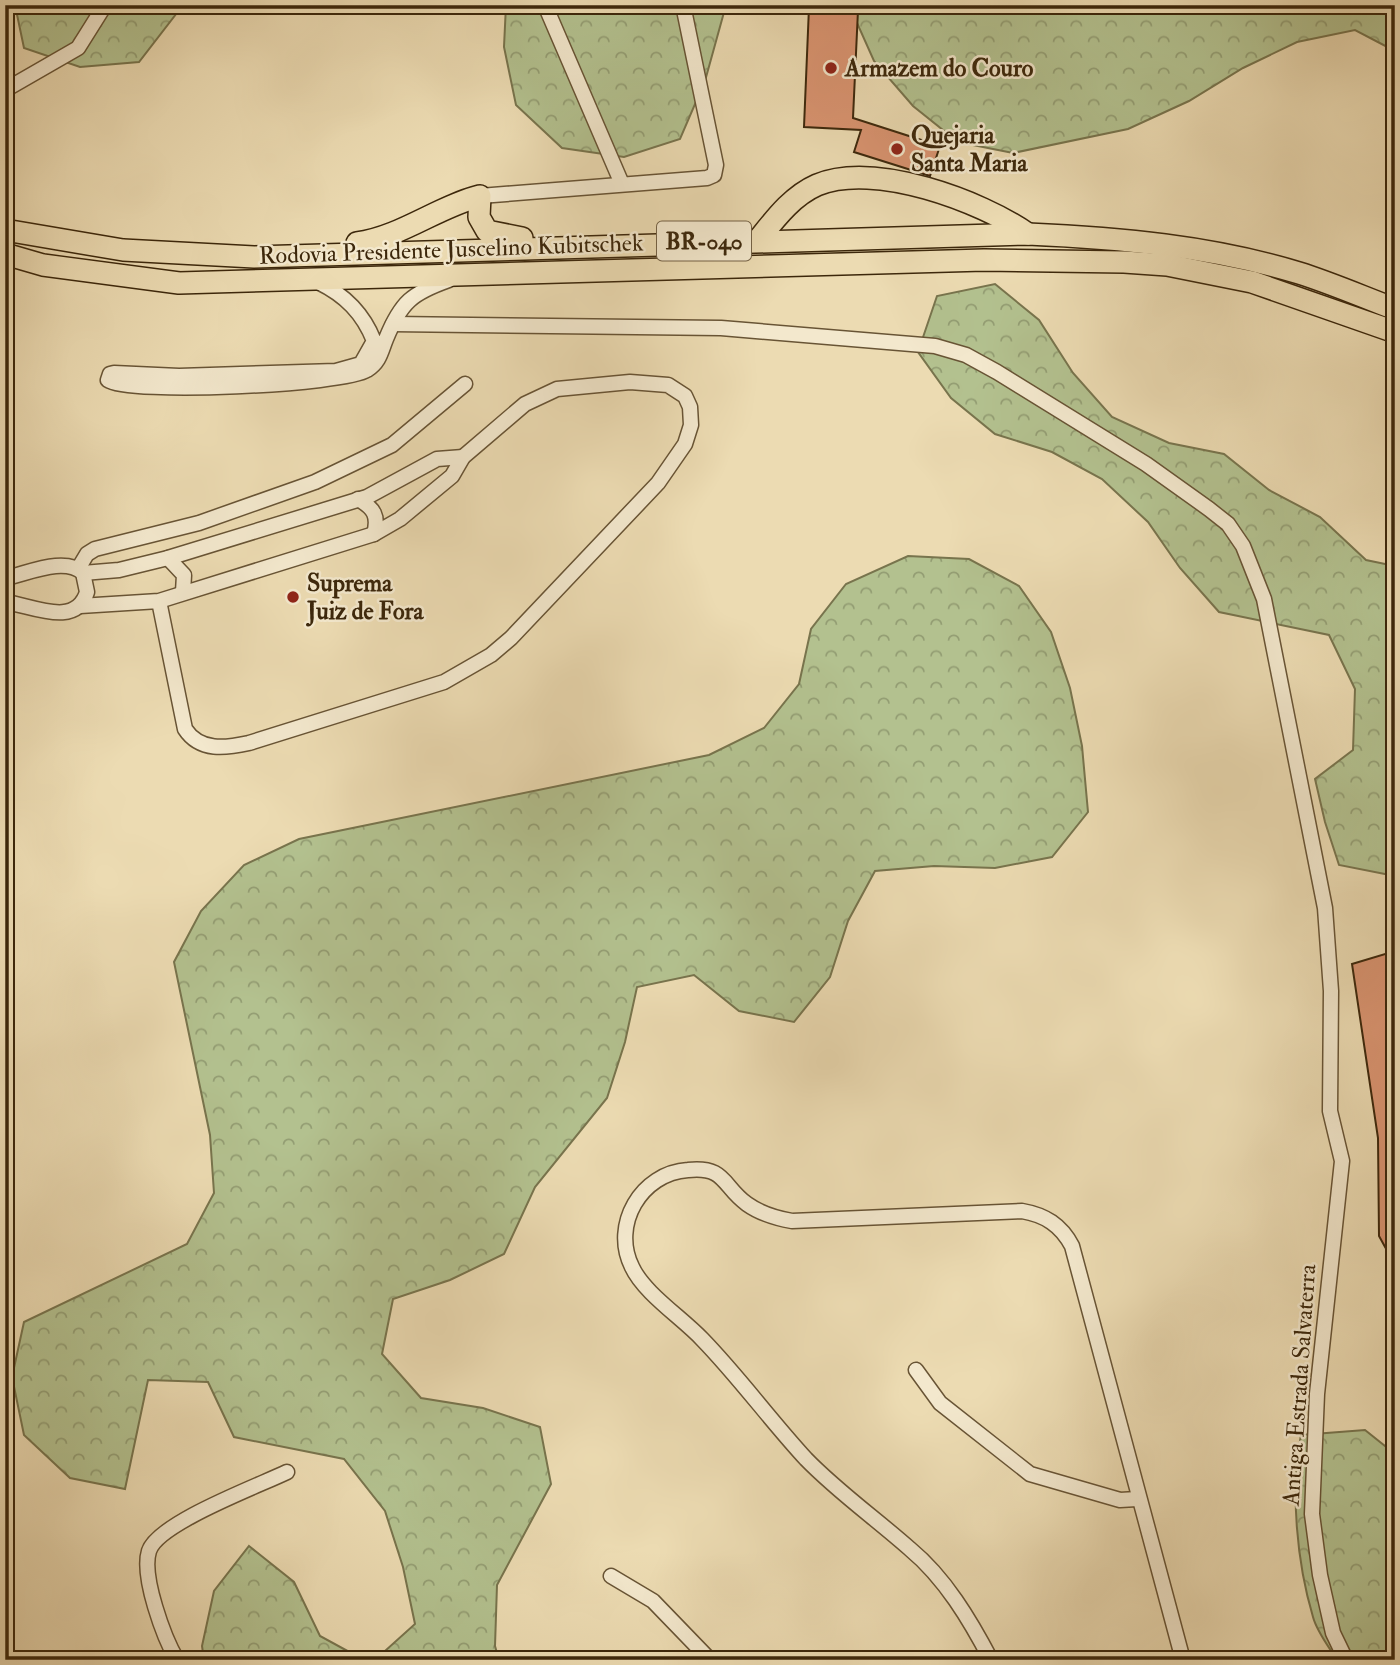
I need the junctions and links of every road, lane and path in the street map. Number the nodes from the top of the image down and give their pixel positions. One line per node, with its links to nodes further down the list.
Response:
1 (104, 5): 4 (street)
2 (545, 5): 5 (street)
3 (683, 5): 5 (street)
4 (5, 90)
5 (622, 184): 6 (street)
6 (480, 196): 10 (highway); 12 (highway)
7 (5, 230): 12 (highway, Rodovia Presidente Juscelino Kubitschek / BR-040)
8 (1028, 234): 9 (highway, Rodovia Presidente Juscelino Kubitschek / BR-040); 9 (highway); 17 (highway, Rodovia Presidente Juscelino Kubitschek / BR-040)
9 (758, 240): 10 (highway, Rodovia Presidente Juscelino Kubitschek / BR-040)
10 (632, 243): 12 (highway, Rodovia Presidente Juscelino Kubitschek / BR-040)
11 (5, 254): 15 (highway, Rodovia Presidente Juscelino Kubitschek / BR-040)
12 (254, 257)
13 (5, 271): 15 (highway)
14 (472, 273): 16 (highway, Rodovia Presidente Juscelino Kubitschek / BR-040); 18 (street); 19 (highway, Rodovia Presidente Juscelino Kubitschek / BR-040)
15 (125, 278): 16 (highway, Rodovia Presidente Juscelino Kubitschek / BR-040)
16 (317, 282): 20 (street)
17 (1395, 309)
18 (393, 324): 20 (street); 40 (street, Antiga Estrada Salvaterra)
19 (1395, 332)
20 (379, 341): 20 (street)
21 (465, 384): 26 (street)
22 (463, 457): 23 (street); 24 (street); 29 (street)
23 (358, 499): 24 (street); 25 (street)
24 (374, 534): 28 (street)
25 (168, 558): 26 (street); 28 (street)
26 (80, 571): 27 (street); 31 (street)
27 (5, 578)
28 (183, 592): 29 (street)
29 (159, 601): 31 (street)
30 (5, 602): 31 (street)
31 (80, 606)
32 (916, 1370): 34 (street)
33 (287, 1472): 36 (street)
34 (1137, 1499): 38 (street); 39 (street)
35 (611, 1576): 37 (street)
36 (177, 1660)
37 (710, 1660)
38 (990, 1660)
39 (1183, 1660)
40 (1346, 1660)

